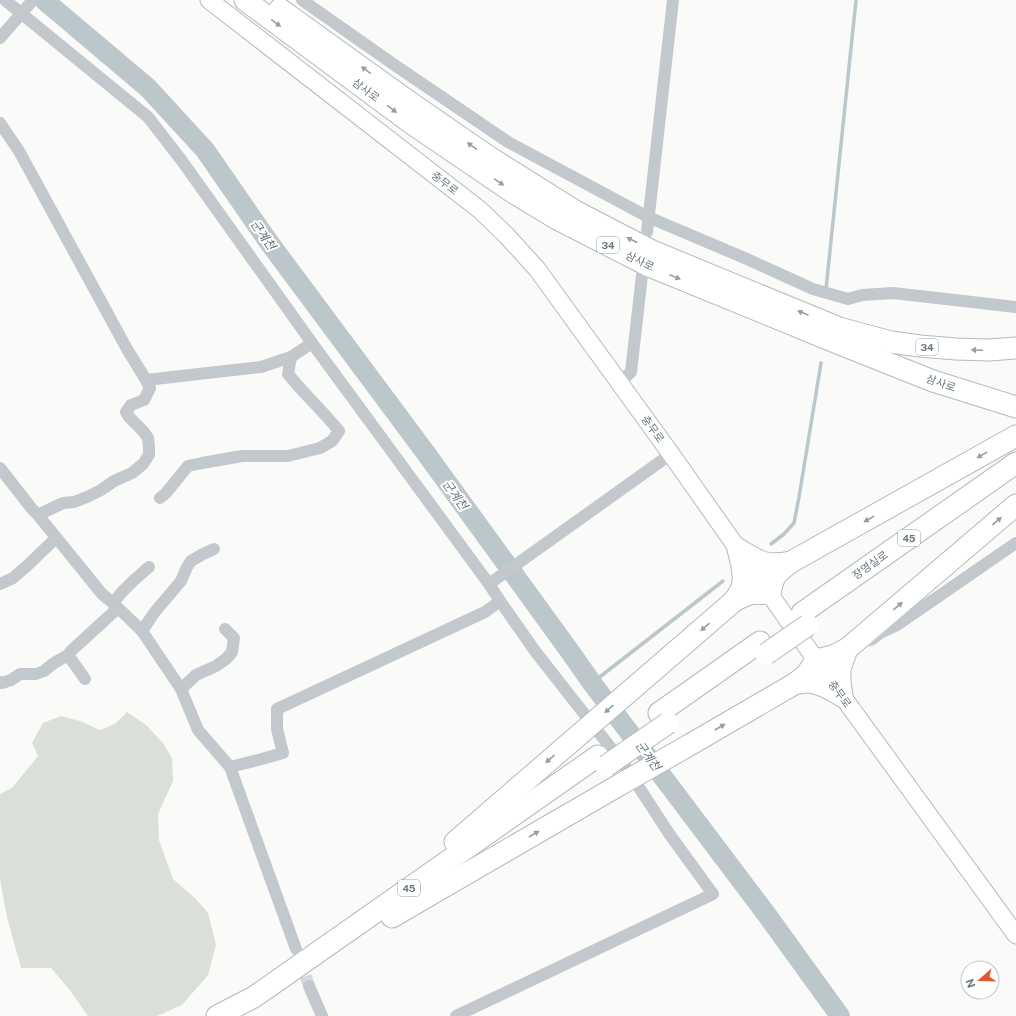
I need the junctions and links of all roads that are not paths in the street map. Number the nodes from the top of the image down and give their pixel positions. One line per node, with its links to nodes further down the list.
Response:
1 (5, 0): 9 (street)
2 (33, 0): 9 (street)
3 (209, 0): 20 (street, 충무로)
4 (245, 0): 21 (highway, 삼사로 / 34, one-way to 21)
5 (268, 0): 17 (highway, 삼사로 / 34, one-way to 5)
6 (302, 0): 8 (street)
7 (673, 0): 12 (street)
8 (316, 5): 12 (street)
9 (22, 13): 10 (street); 16 (street)
10 (0, 38)
11 (0, 123): 19 (street)
12 (648, 217): 13 (street); 15 (street)
13 (647, 232)
14 (642, 275): 20 (street)
15 (1016, 307)
16 (312, 343): 18 (street); 36 (street)
17 (1016, 348)
18 (291, 357): 19 (street); 27 (street)
19 (146, 380): 29 (street)
20 (619, 383): 23 (street, 충무로)
21 (1016, 407)
22 (1016, 436): 34 (highway, one-way to 34)
23 (671, 454): 33 (street, 충무로); 36 (street)
24 (1016, 463): 42 (highway, 장영실로 / 45)
25 (0, 468): 29 (street)
26 (1016, 479): 42 (highway, 장영실로 / 45)
27 (160, 498)
28 (1016, 505): 45 (highway, one-way to 28)
29 (38, 515): 30 (street)
30 (56, 538): 37 (street); 41 (street)
31 (1016, 543): 45 (street)
32 (214, 549): 44 (street)
33 (738, 549): 34 (highway); 38 (street, 충무로); 40 (highway)
34 (791, 562): 38 (highway)
35 (149, 567): 41 (street)
36 (493, 581): 39 (street)
37 (0, 584)
38 (770, 594): 40 (highway); 47 (street, 충무로)
39 (500, 601): 54 (street); 63 (street)
40 (734, 601): 56 (highway, one-way to 56, bridge)
41 (116, 606): 44 (street); 46 (street)
42 (805, 619): 53 (highway, 45)
43 (225, 629): 51 (street)
44 (142, 631): 51 (street)
45 (845, 654): 47 (highway); 52 (highway)
46 (68, 655): 48 (street); 49 (street)
47 (816, 660): 50 (highway); 52 (street, 충무로)
48 (85, 679)
49 (0, 682)
50 (796, 683): 52 (highway); 55 (highway, one-way to 50, bridge)
51 (181, 690): 54 (street)
52 (842, 696): 57 (street, 충무로)
53 (602, 761): 55 (highway, 45); 56 (highway, 45)
54 (230, 767): 58 (street)
55 (392, 916): 61 (highway, 45)
56 (363, 921): 60 (highway, 45)
57 (1016, 935)
58 (296, 949)
59 (309, 986): 62 (street)
60 (217, 1016)
61 (249, 1016)
62 (322, 1016)
63 (456, 1016)

